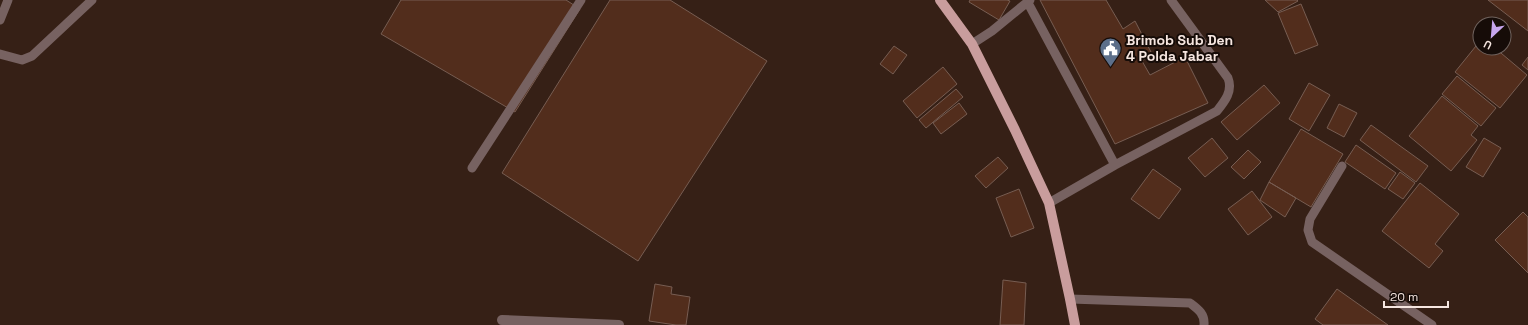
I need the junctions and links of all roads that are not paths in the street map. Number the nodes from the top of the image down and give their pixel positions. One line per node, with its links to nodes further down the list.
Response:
1 (8, 0): 7 (lane)
2 (92, 0): 9 (lane)
3 (581, 0): 12 (lane)
4 (940, 0): 8 (main road)
5 (1171, 0): 10 (lane)
6 (1029, 1): 8 (lane); 10 (lane)
7 (0, 20)
8 (972, 44): 13 (main road)
9 (0, 54)
10 (1115, 165): 13 (lane)
11 (1342, 166): 19 (lane)
12 (472, 168)
13 (1049, 203): 14 (main road)
14 (1070, 299): 17 (main road); 18 (lane)
15 (502, 320): 16 (street)
16 (619, 325)
17 (1074, 325)
18 (1204, 325)
19 (1432, 325)

